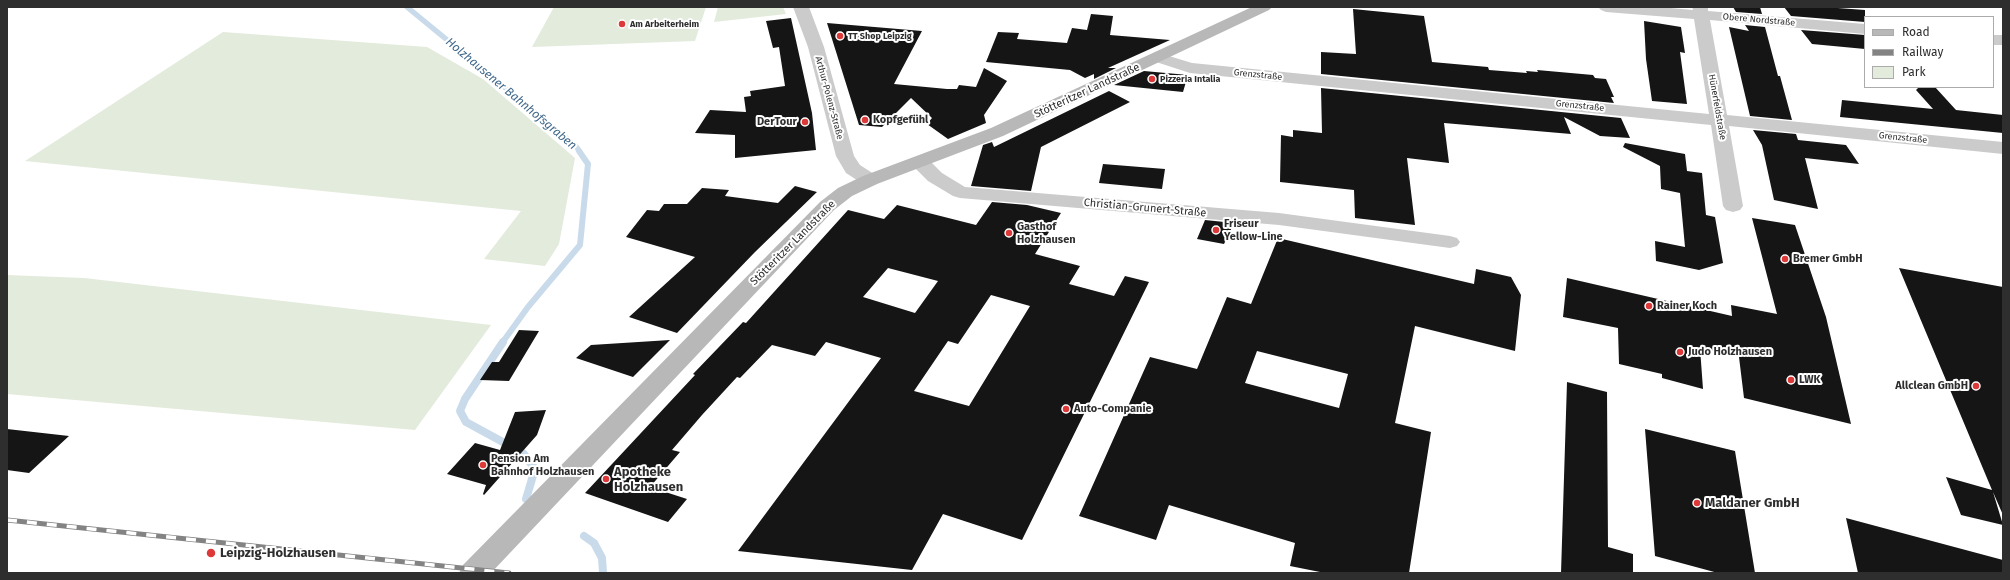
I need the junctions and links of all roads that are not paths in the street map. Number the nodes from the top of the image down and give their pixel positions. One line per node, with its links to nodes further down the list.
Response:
1 (801, 7): 10 (street, Arthur-Polenz-Straße)
2 (1264, 7): 6 (main road, Stötteritzer Landstraße)
3 (1606, 7): 4 (street, Obere Nordstraße)
4 (1700, 11): 5 (street, Obere Nordstraße); 7 (street, Hünerfeldstraße)
5 (1864, 29)
6 (1159, 58): 7 (street, Grenzstraße); 9 (main road, Stötteritzer Landstraße)
7 (1719, 120): 8 (street, Grenzstraße); 11 (street, Hünerfeldstraße)
8 (2003, 148)
9 (920, 162): 10 (main road, Stötteritzer Landstraße); 12 (street, Christian-Grunert-Straße)
10 (870, 180): 13 (main road, Stötteritzer Landstraße)
11 (1733, 206)
12 (1450, 242)
13 (473, 573)

